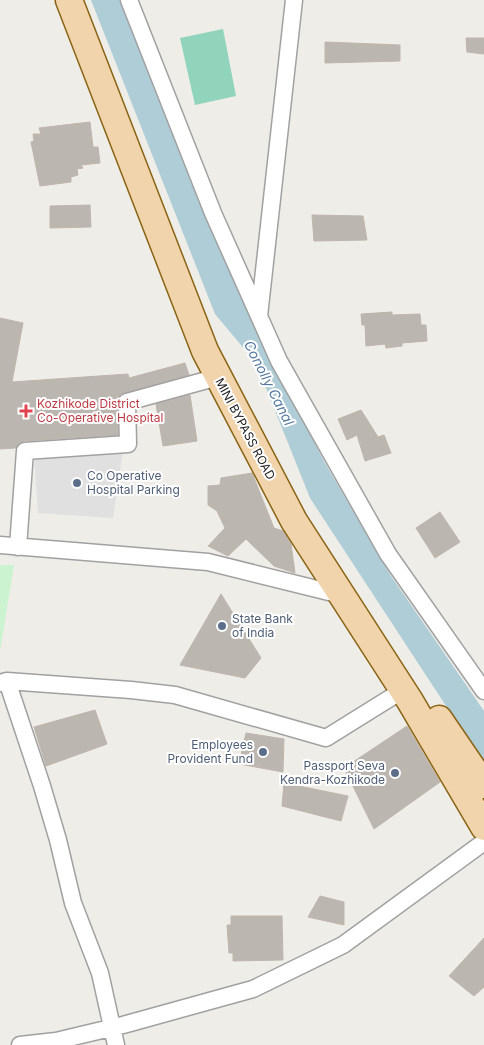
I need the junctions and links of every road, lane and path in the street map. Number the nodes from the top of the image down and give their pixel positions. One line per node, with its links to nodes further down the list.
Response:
1 (69, 0): 6 (main road, MINI BYPASS ROAD)
2 (82, 0): 13 (main road, MINI BYPASS ROAD)
3 (128, 0): 5 (street)
4 (294, 0): 5 (street)
5 (259, 317): 12 (street)
6 (218, 377): 8 (street); 9 (main road, MINI BYPASS ROAD)
7 (0, 545): 8 (street)
8 (18, 547): 9 (street)
9 (341, 595): 11 (main road, MINI BYPASS ROAD)
10 (3, 682): 11 (street); 16 (street)
11 (403, 690): 14 (main road, MINI BYPASS ROAD)
12 (484, 691)
13 (484, 786)
14 (484, 827)
15 (484, 842): 16 (street)
16 (112, 1027): 17 (street); 18 (street)
17 (20, 1045)
18 (116, 1045)

